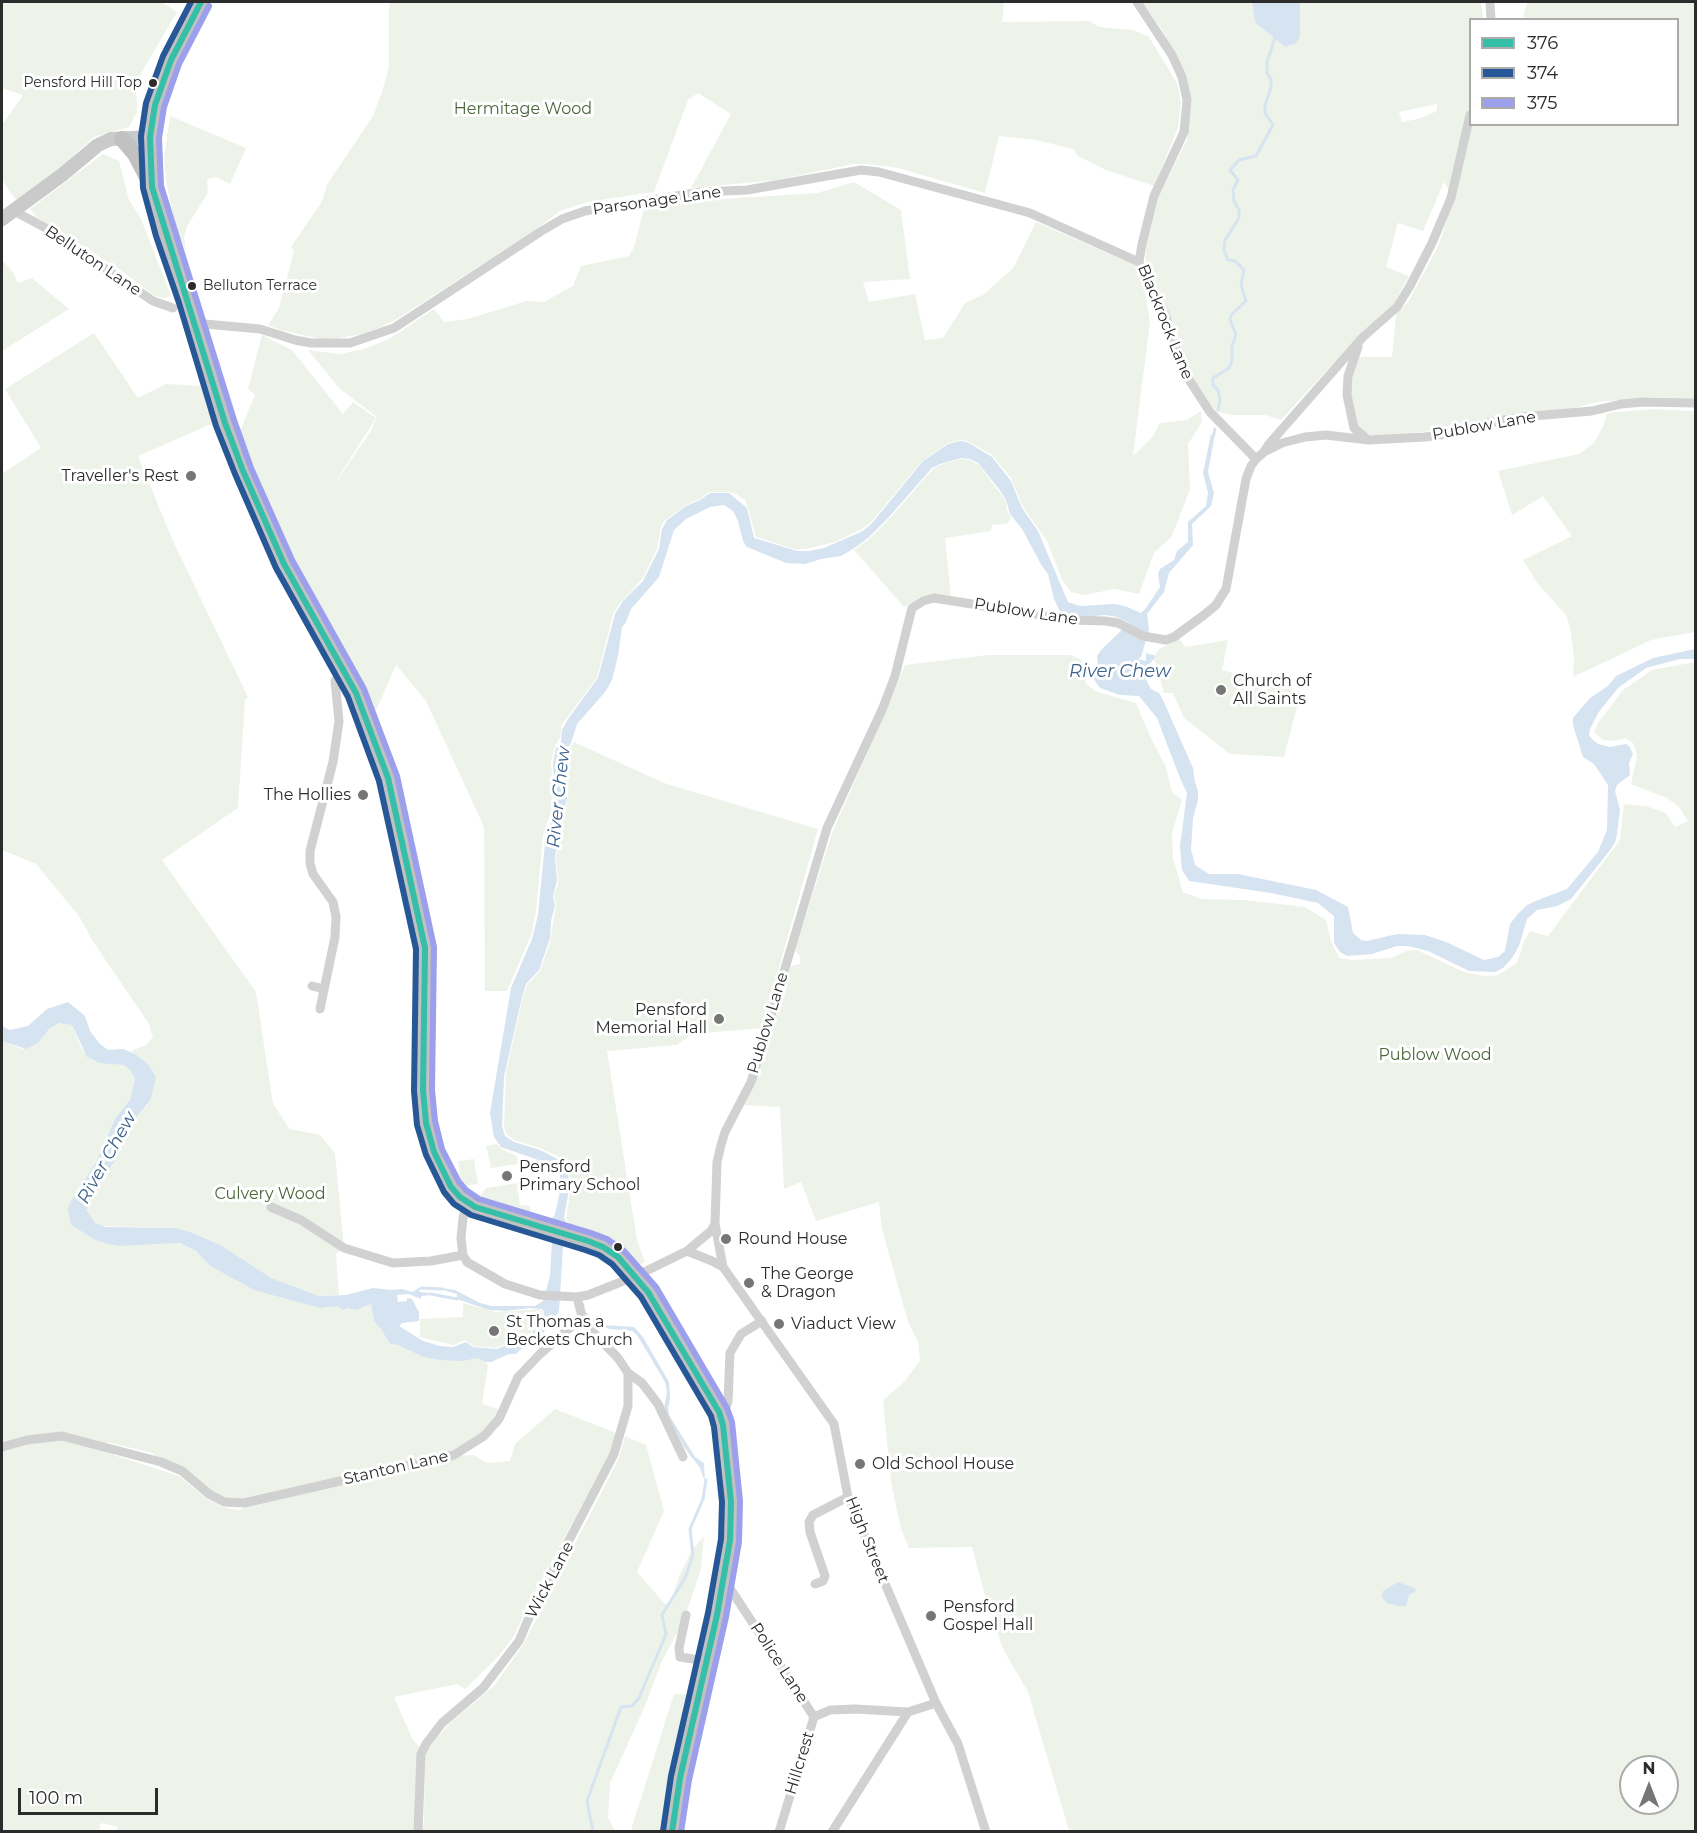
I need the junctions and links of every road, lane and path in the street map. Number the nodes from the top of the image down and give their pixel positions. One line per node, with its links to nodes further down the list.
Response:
1 (201, 2): 6 (highway)
2 (1137, 2): 11 (street, Blackrock Lane)
3 (1491, 2): 4 (street)
4 (1491, 18)
5 (1469, 119): 14 (street)
6 (150, 137): 7 (main road); 8 (highway)
7 (122, 138): 8 (highway); 9 (main road)
8 (152, 187): 13 (highway)
9 (14, 212): 10 (main road); 12 (street, Belluton Lane)
10 (2, 219)
11 (1139, 262): 13 (street, Parsonage Lane); 18 (street, Blackrock Lane)
12 (173, 308)
13 (195, 325): 19 (highway)
14 (1363, 337): 16 (street); 17 (street)
15 (1695, 403): 16 (street, Publow Lane)
16 (1368, 440): 17 (street, Publow Lane)
17 (1264, 452): 18 (street, Publow Lane)
18 (1256, 459): 25 (street, Publow Lane)
19 (342, 669): 21 (street); 23 (highway)
20 (312, 986): 21 (street)
21 (324, 990): 22 (street)
22 (320, 1009)
23 (467, 1203): 27 (street); 29 (highway)
24 (271, 1207): 27 (street)
25 (716, 1224): 26 (street); 28 (street, High Street)
26 (687, 1251): 28 (street); 29 (street)
27 (463, 1255): 30 (street)
28 (723, 1267): 32 (street, High Street)
29 (636, 1276): 30 (street); 34 (highway)
30 (578, 1297): 31 (street)
31 (582, 1317): 33 (street); 35 (street, Stanton Lane)
32 (762, 1321): 34 (street); 37 (street, High Street)
33 (628, 1373): 36 (street); 45 (street, Wick Lane)
34 (721, 1418): 38 (highway)
35 (2, 1447)
36 (682, 1457)
37 (848, 1497): 39 (street); 42 (street, High Street)
38 (724, 1579): 41 (highway); 44 (street, Police Lane)
39 (815, 1584)
40 (686, 1615): 41 (street)
41 (706, 1661): 46 (highway)
42 (936, 1703): 43 (street, Hillcrest); 49 (street, High Street)
43 (908, 1712): 44 (street, Hillcrest); 48 (street)
44 (814, 1717): 47 (street, Hillcrest)
45 (418, 1832)
46 (672, 1832)
47 (779, 1832)
48 (832, 1832)
49 (986, 1832)

